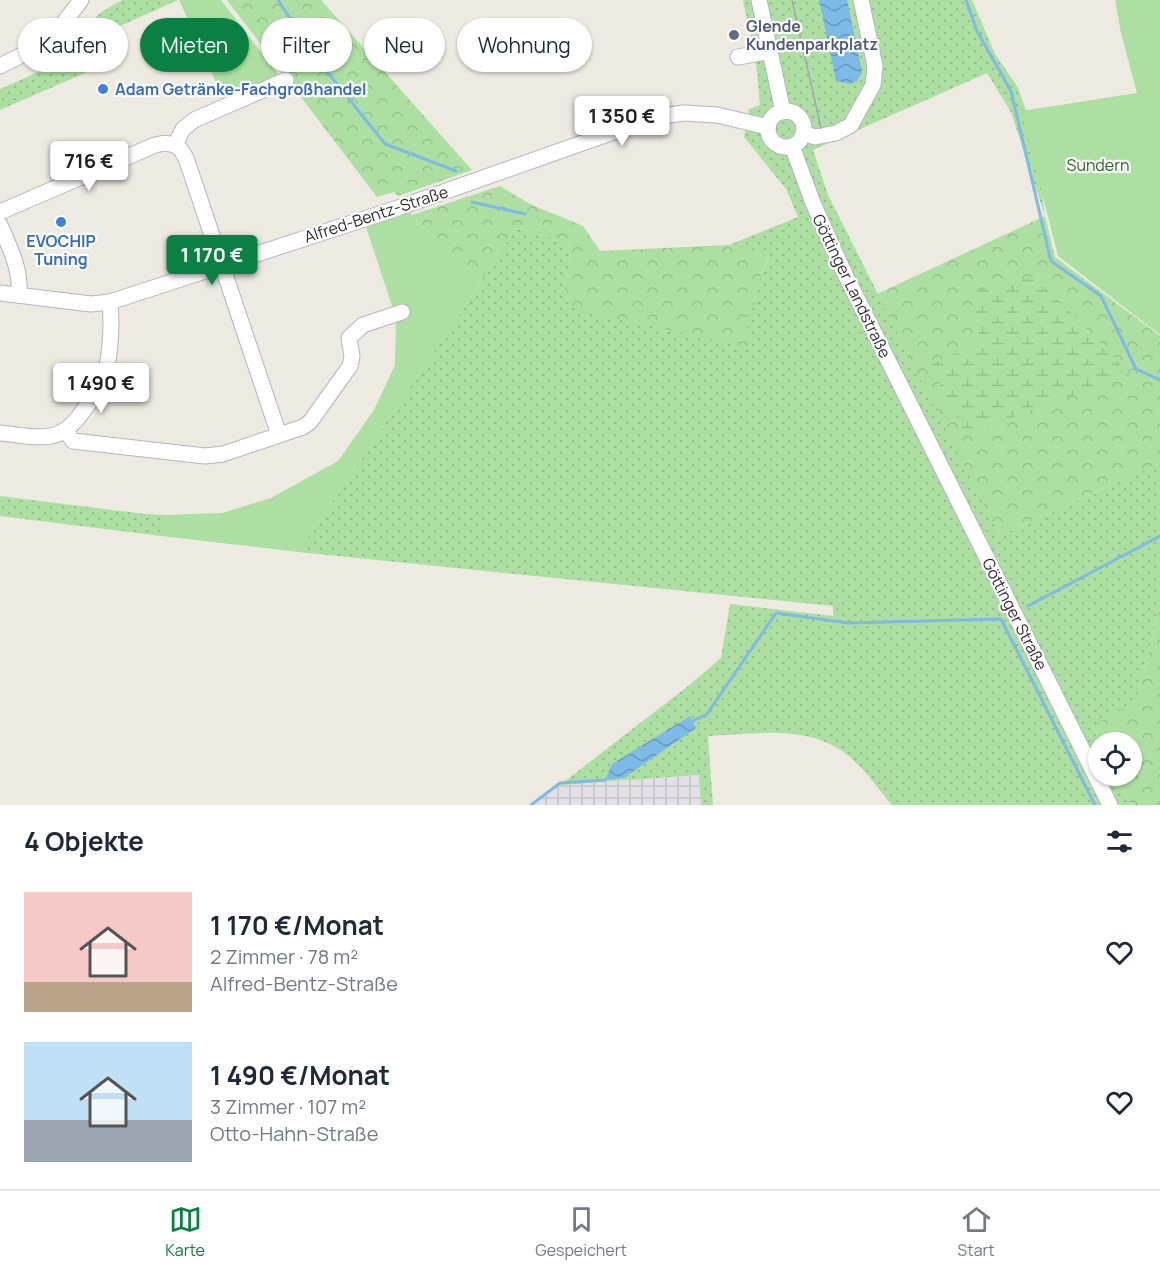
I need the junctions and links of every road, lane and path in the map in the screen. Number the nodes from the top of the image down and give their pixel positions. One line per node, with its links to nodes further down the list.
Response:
1 (81, 0): 6 (street)
2 (759, 0): 4 (street)
3 (861, 0): 10 (street)
4 (771, 51): 5 (street); 8 (street)
5 (738, 57)
6 (0, 66)
7 (286, 80): 11 (street)
8 (783, 112): 9 (street); 10 (street)
9 (768, 127): 12 (street); 15 (street, Alfred-Bentz-Straße)
10 (803, 134): 12 (street)
11 (175, 145): 13 (street); 15 (street)
12 (792, 146): 20 (street, Göttinger Landstraße)
13 (0, 212)
14 (2, 233): 17 (street)
15 (223, 265): 18 (street, Alfred-Bentz-Straße); 23 (street)
16 (0, 293): 17 (street, Alfred-Bentz-Straße)
17 (19, 295): 18 (street, Alfred-Bentz-Straße)
18 (110, 302): 21 (street)
19 (402, 312): 23 (street)
20 (919, 424): 24 (street, Göttinger Straße)
21 (65, 430): 22 (street); 23 (street)
22 (0, 433)
23 (279, 435)
24 (1110, 805)

